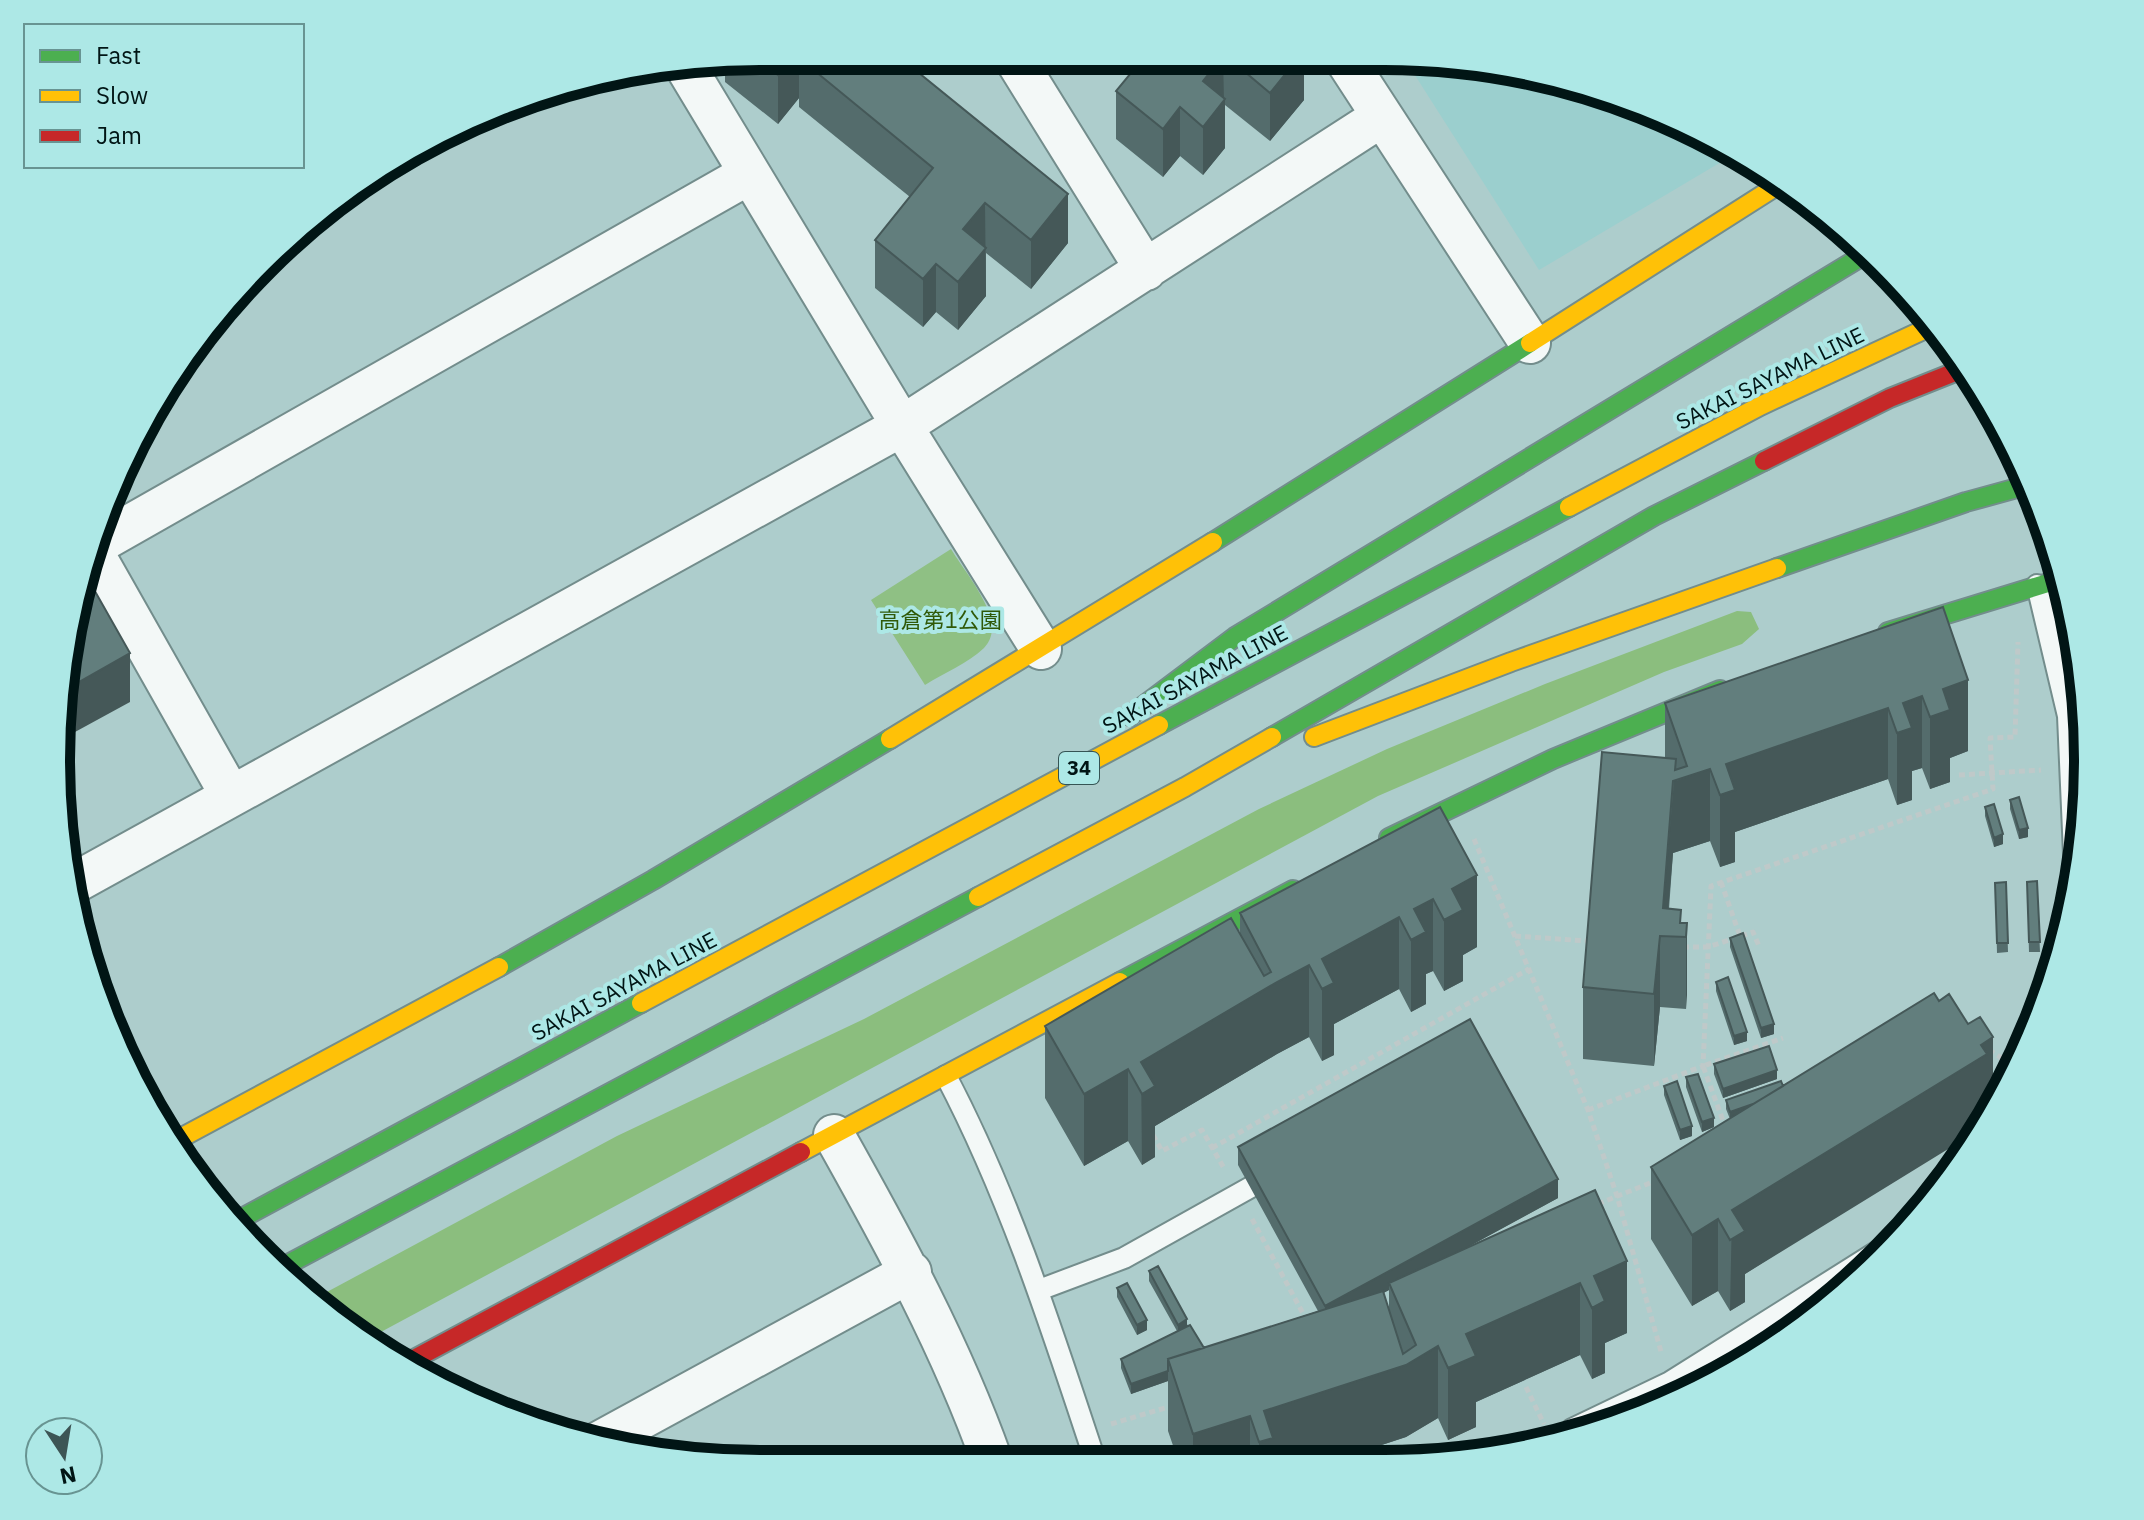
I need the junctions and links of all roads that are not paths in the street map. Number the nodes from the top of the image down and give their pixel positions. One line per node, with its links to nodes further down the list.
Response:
1 (1022, 70): 8 (street)
2 (1352, 70): 4 (street)
3 (690, 74): 5 (street)
4 (1381, 117): 8 (street); 10 (street)
5 (749, 174): 12 (street); 14 (street)
6 (1771, 189): 10 (main road)
7 (1858, 259): 23 (main road)
8 (1146, 270): 12 (street)
9 (1923, 330): 23 (main road, SAKAI SAYAMA LINE / 34)
10 (1530, 343): 19 (main road)
11 (1954, 372): 21 (main road)
12 (902, 426): 19 (street); 22 (street)
13 (2017, 488): 21 (main road)
14 (107, 538)
15 (99, 563): 22 (street)
16 (2050, 582): 17 (main road)
17 (2037, 585): 18 (main road); 24 (lane)
18 (1874, 636)
19 (1041, 649): 30 (main road)
20 (1733, 685): 25 (main road)
21 (1185, 787): 33 (main road)
22 (231, 796): 26 (street)
23 (1020, 799): 32 (main road, SAKAI SAYAMA LINE / 34)
24 (2072, 813)
25 (1374, 846)
26 (81, 880)
27 (1305, 883): 28 (main road)
28 (946, 1076): 29 (main road); 36 (lane)
29 (834, 1135): 35 (street); 37 (main road)
30 (182, 1137)
31 (1244, 1190): 36 (lane)
32 (243, 1217)
33 (289, 1264)
34 (1850, 1269): 38 (lane)
35 (911, 1272): 39 (street); 40 (street)
36 (1039, 1290): 41 (lane)
37 (416, 1358)
38 (1604, 1414)
39 (613, 1434)
40 (988, 1450)
41 (1092, 1450)

